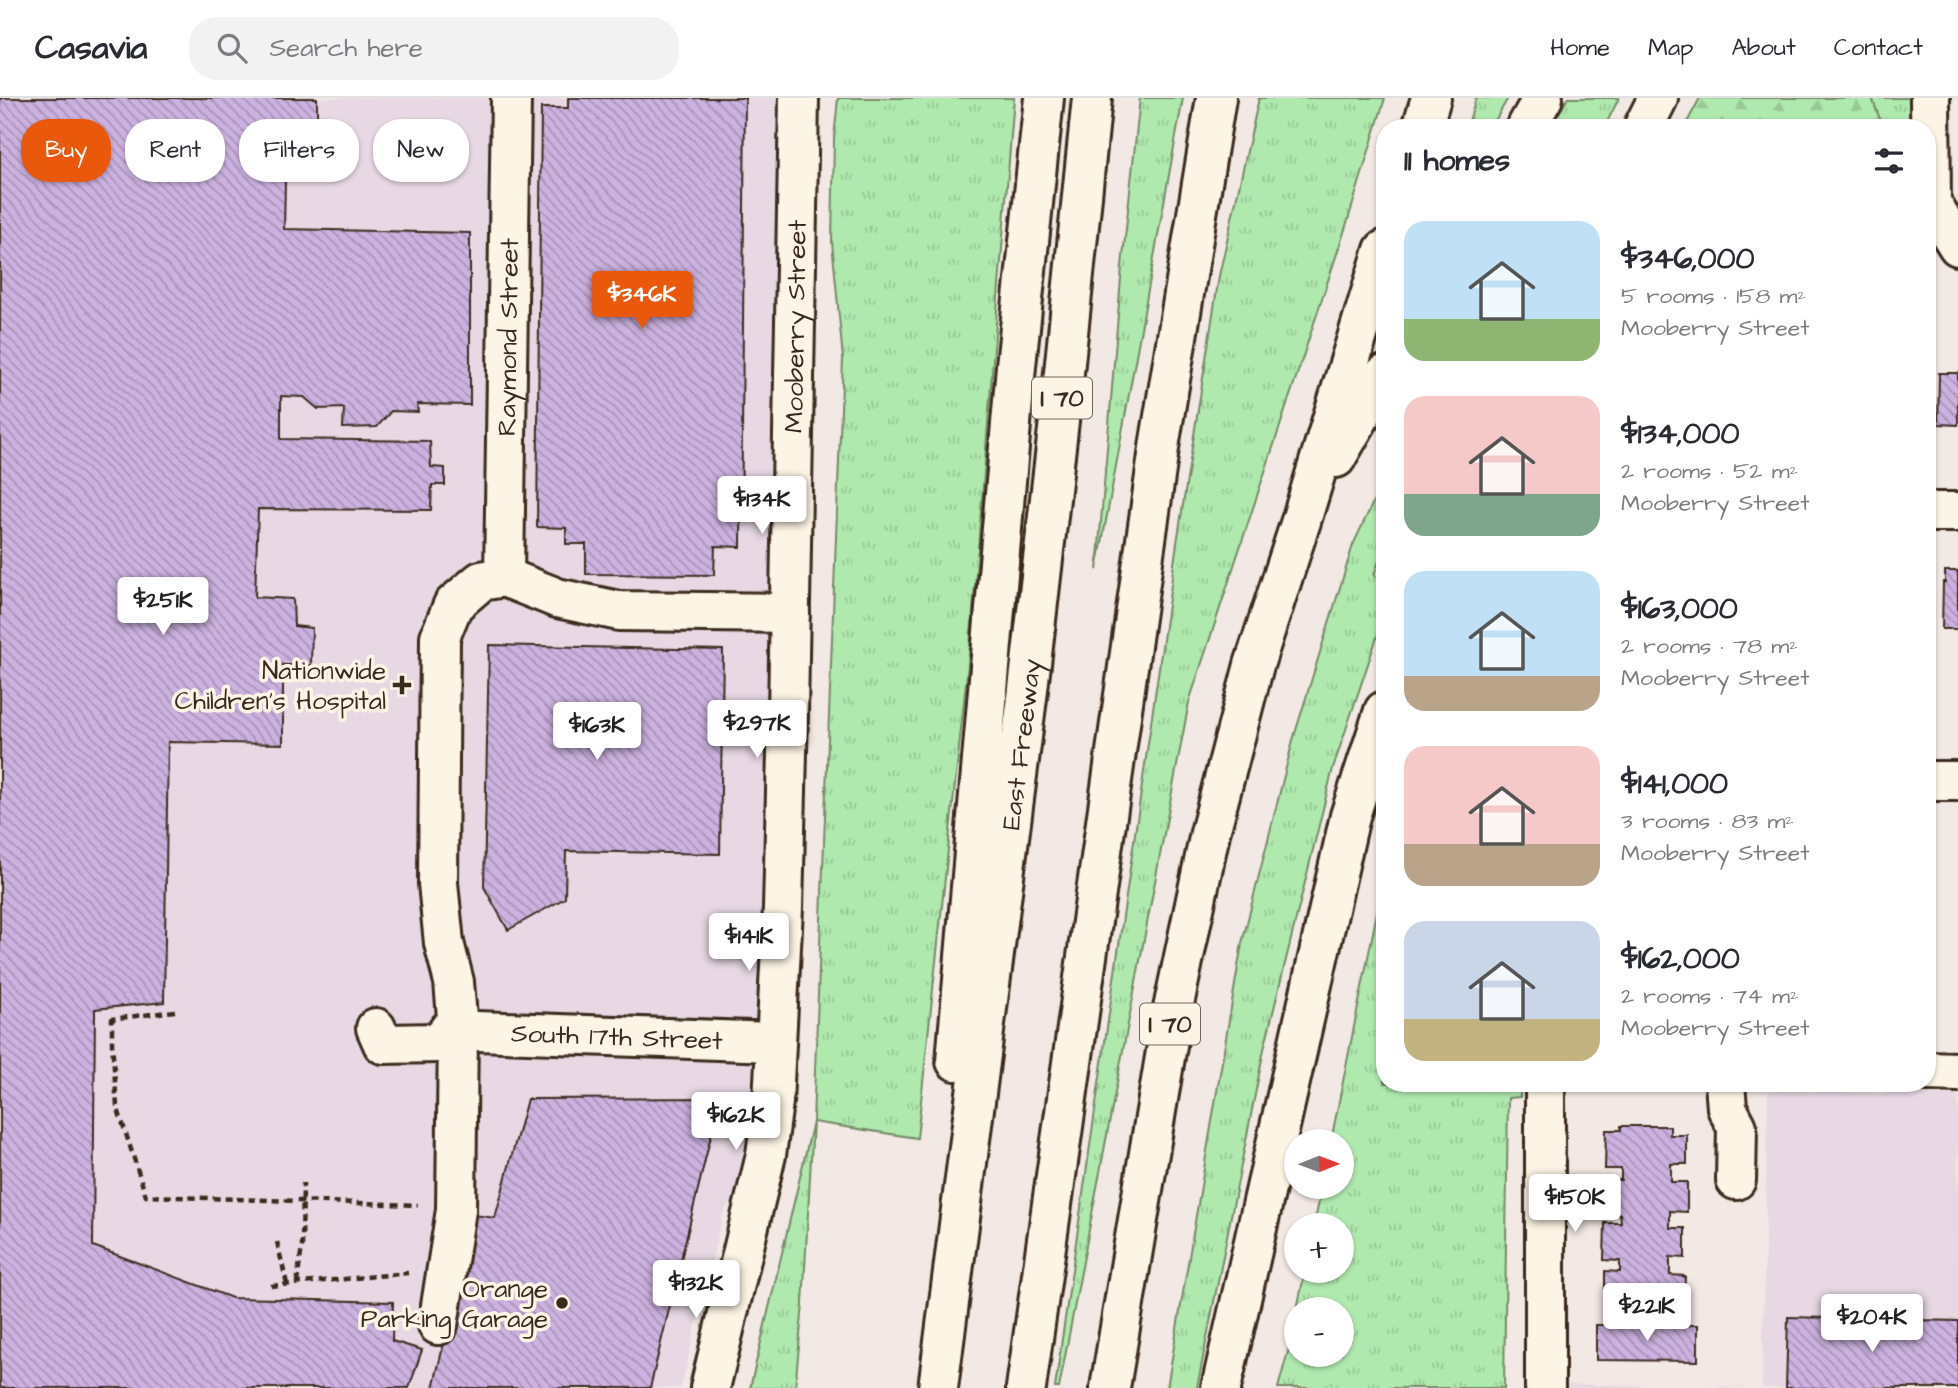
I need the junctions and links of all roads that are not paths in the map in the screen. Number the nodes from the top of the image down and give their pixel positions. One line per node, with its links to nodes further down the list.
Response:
1 (511, 98): 22 (main road, Raymond Street)
2 (799, 98): 23 (main road, Mooberry Street)
3 (1044, 98): 35 (main road)
4 (1092, 98): 35 (main road, East Freeway / I 70)
5 (1216, 98): 39 (main road)
6 (1431, 98): 10 (main road)
7 (1544, 98): 11 (main road)
8 (1658, 98): 12 (main road)
9 (1930, 98): 13 (main road)
10 (1425, 119)
11 (1531, 119)
12 (1648, 119)
13 (1930, 119)
14 (1936, 211): 16 (main road)
15 (1936, 246): 16 (main road)
16 (1958, 246)
17 (1376, 276): 21 (main road, I 70)
18 (1376, 389): 21 (main road)
19 (1936, 512): 20 (main road)
20 (1958, 512)
21 (1302, 518): 40 (main road, I 70)
22 (504, 577): 23 (main road); 28 (main road)
23 (790, 613): 29 (main road, Mooberry Street)
24 (1376, 736): 41 (main road)
25 (1936, 781): 26 (main road)
26 (1958, 781)
27 (373, 1028): 28 (main road)
28 (454, 1030): 29 (main road, South 17th Street); 36 (main road)
29 (775, 1042): 37 (main road, Mooberry Street)
30 (1936, 1071): 31 (main road)
31 (1958, 1072)
32 (1545, 1092): 42 (main road)
33 (1726, 1092): 34 (main road)
34 (1736, 1180)
35 (951, 1284): 38 (main road, East Freeway / I 70)
36 (438, 1325)
37 (710, 1388)
38 (939, 1388)
39 (1026, 1388)
40 (1110, 1388)
41 (1221, 1388)
42 (1545, 1388)

